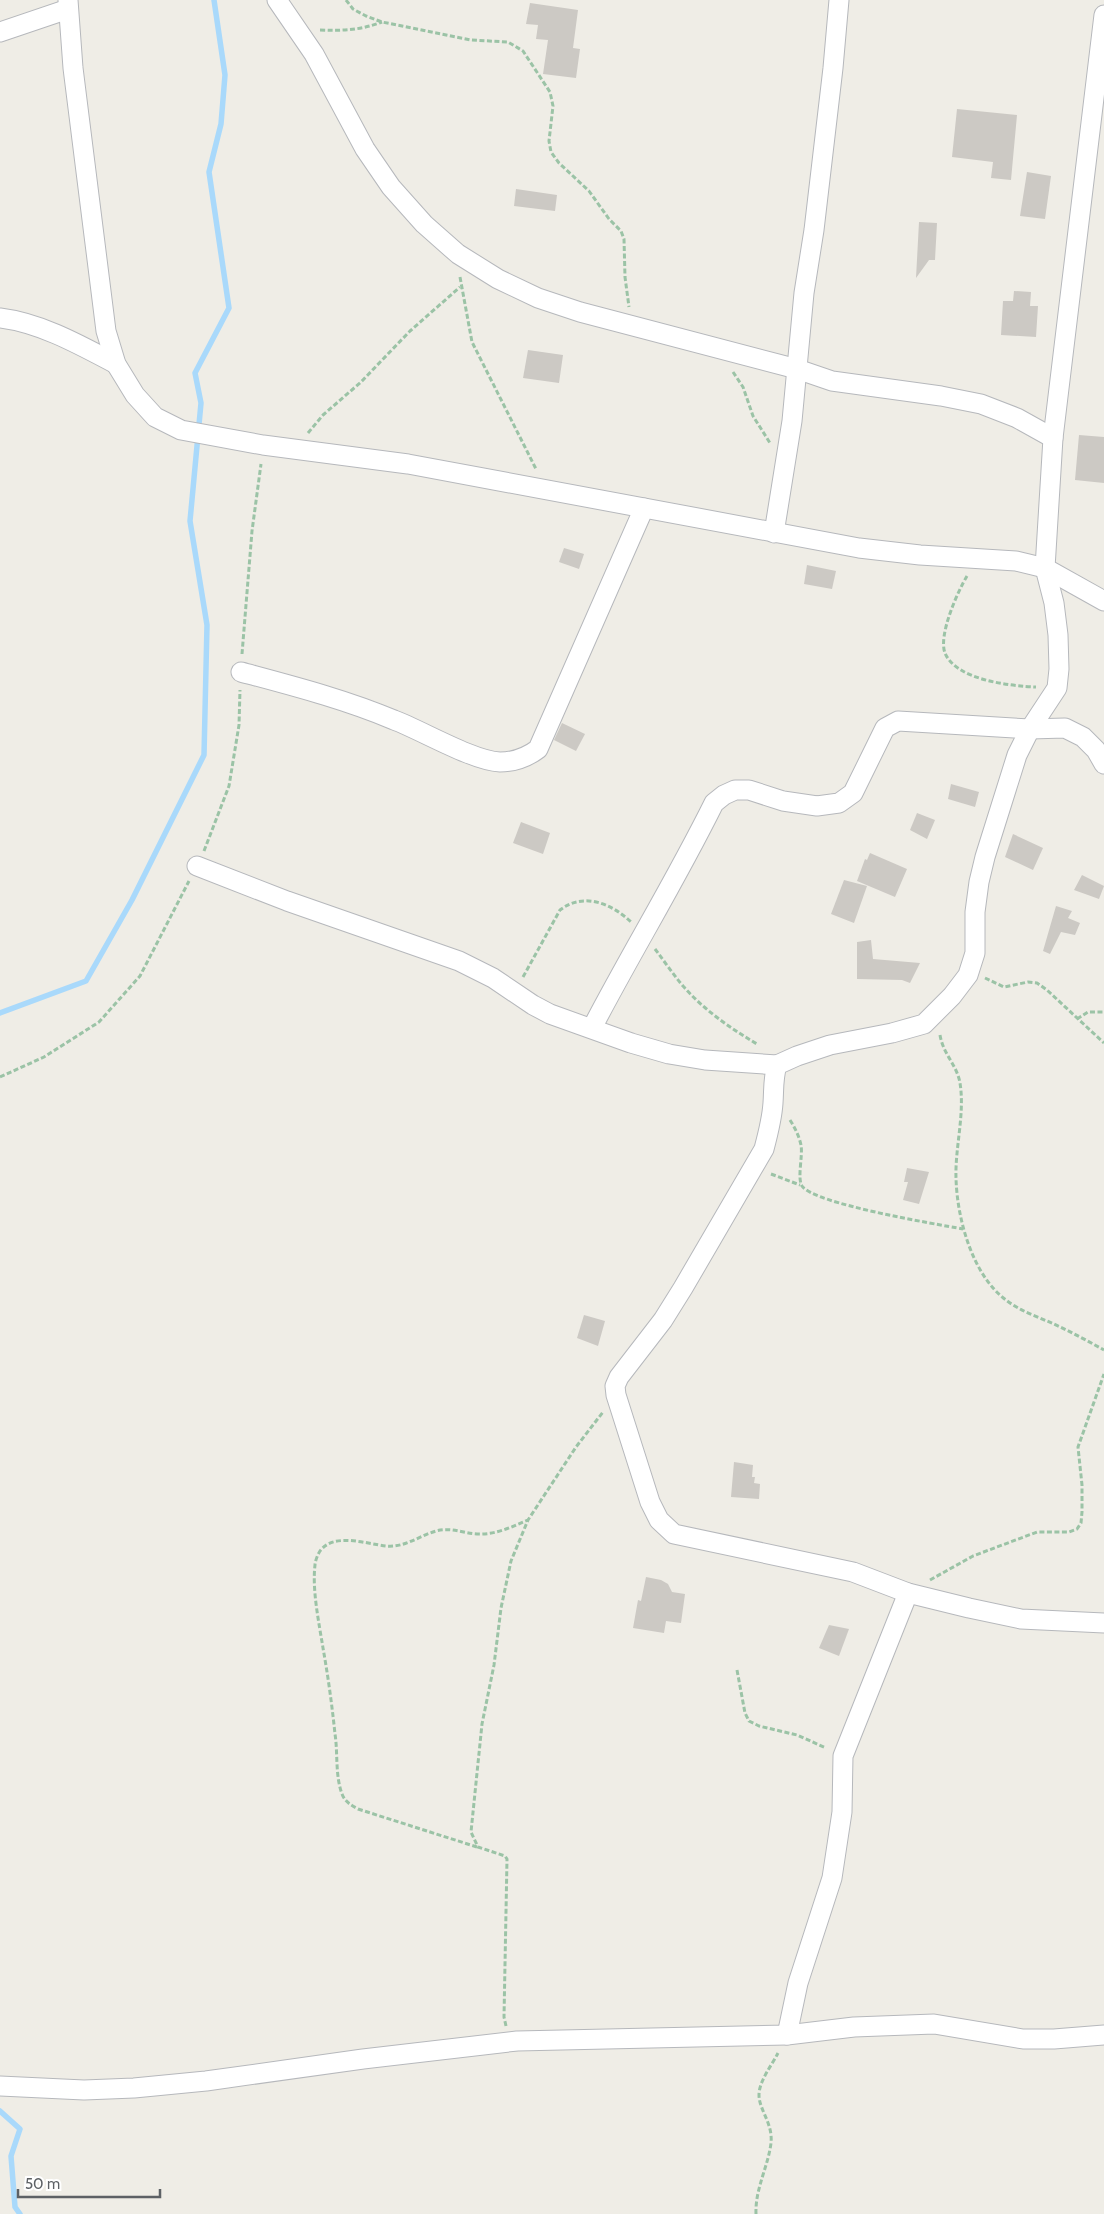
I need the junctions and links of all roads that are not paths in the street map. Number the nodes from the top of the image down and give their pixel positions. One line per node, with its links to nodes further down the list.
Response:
1 (277, 0): 8 (street)
2 (839, 0): 8 (street)
3 (68, 4): 5 (street); 7 (street)
4 (1104, 15): 9 (street)
5 (0, 32)
6 (0, 318): 7 (street)
7 (116, 364): 10 (street)
8 (796, 368): 9 (street); 11 (street)
9 (1053, 438): 12 (street)
10 (644, 508): 11 (street); 14 (street)
11 (774, 533): 12 (street)
12 (1045, 568): 13 (street); 15 (street)
13 (1104, 601)
14 (241, 672)
15 (1030, 729): 16 (street); 18 (street); 19 (street)
16 (1104, 764)
17 (197, 866): 18 (street)
18 (592, 1028): 19 (street)
19 (781, 1063): 20 (street)
20 (908, 1593): 21 (street); 22 (street)
21 (1104, 1623)
22 (787, 2034): 23 (street); 24 (street)
23 (1104, 2035)
24 (0, 2086)

